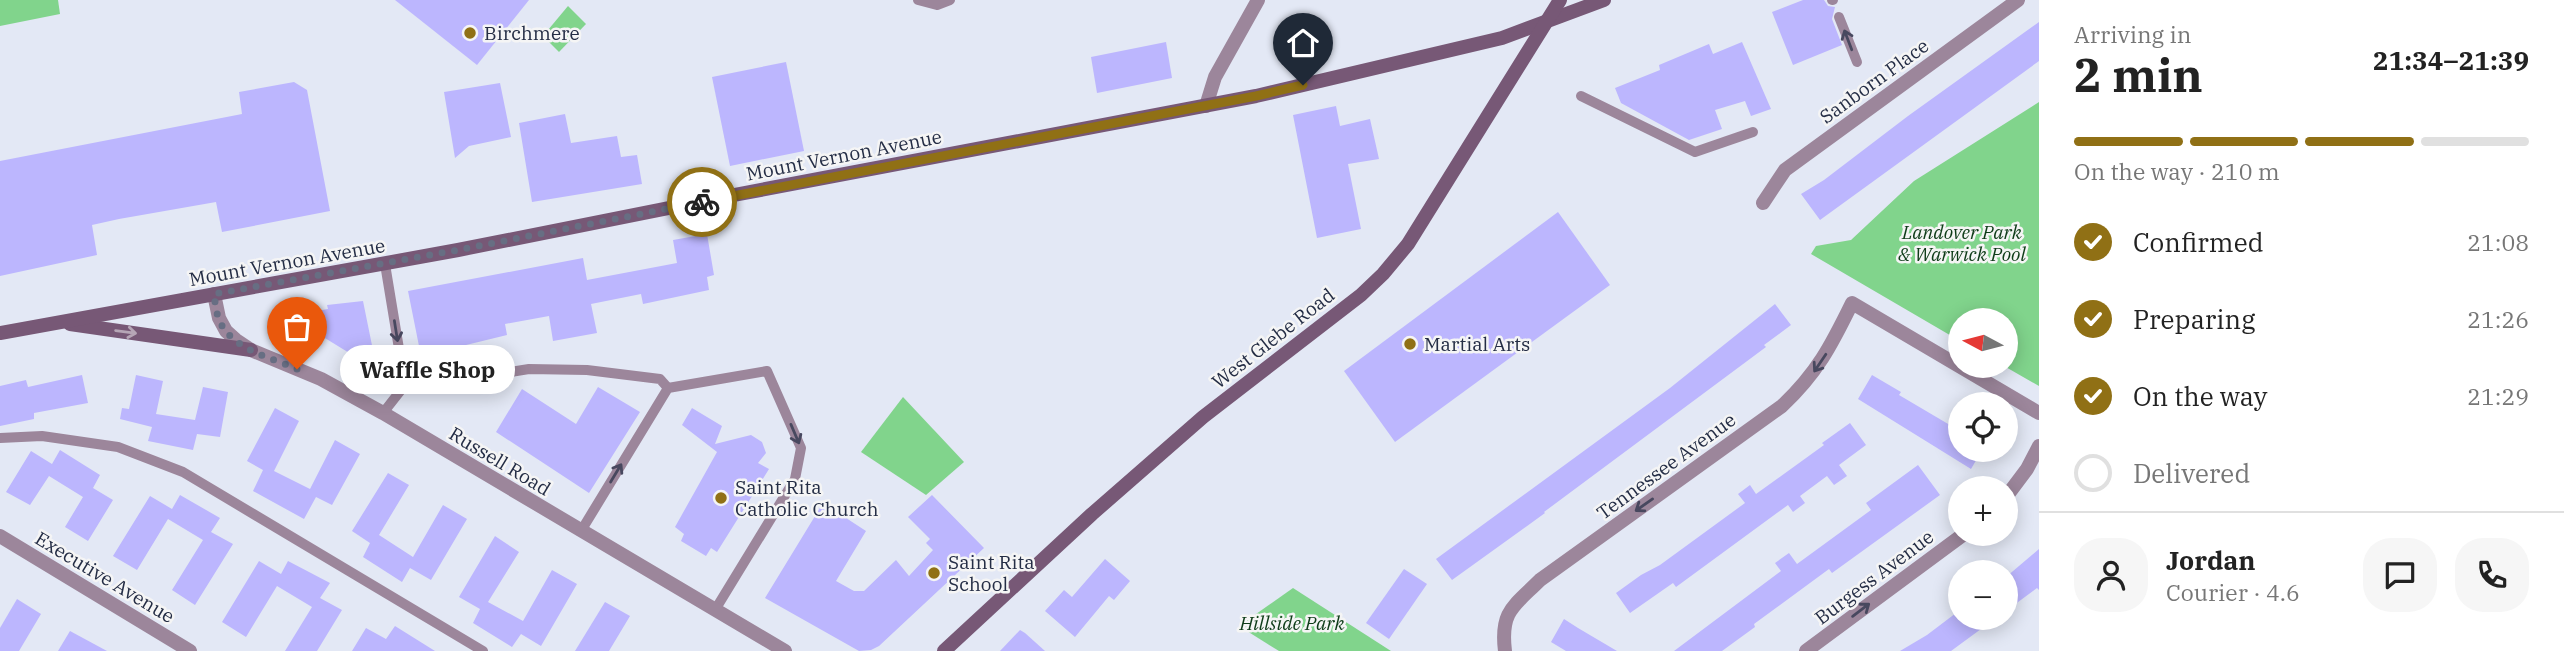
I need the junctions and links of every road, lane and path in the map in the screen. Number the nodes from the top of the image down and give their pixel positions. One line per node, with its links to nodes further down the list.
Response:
1 (918, 0): 2 (lane)
2 (950, 0)
3 (1258, 0): 11 (street)
4 (1560, 0): 8 (main road, West Glebe Road)
5 (1604, 0): 8 (main road, Mount Vernon Avenue)
6 (2018, 0): 13 (street, Sanborn Place)
7 (1839, 17): 9 (lane, one-way to 7)
8 (1546, 23): 11 (main road, Mount Vernon Avenue); 33 (main road, West Glebe Road)
9 (1857, 62)
10 (1581, 96): 12 (lane)
11 (1206, 106): 14 (main road, Mount Vernon Avenue)
12 (1753, 132)
13 (1763, 203)
14 (385, 264): 15 (main road, Mount Vernon Avenue); 19 (lane, one-way to 19)
15 (214, 294): 16 (main road, Mount Vernon Avenue); 18 (street, Russell Road)
16 (58, 323): 17 (main road, Mount Vernon Avenue); 18 (main road, one-way to 18)
17 (0, 333)
18 (251, 351): 21 (street, Russell Road)
19 (405, 385): 20 (lane); 21 (lane)
20 (668, 388): 26 (lane, one-way to 20); 29 (lane, one-way to 29)
21 (383, 413): 26 (street, Russell Road)
22 (2039, 413): 34 (street, Tennessee Avenue, one-way to 34)
23 (0, 438): 31 (lane)
24 (2039, 446): 25 (street)
25 (2018, 481)
26 (581, 531): 29 (street, Russell Road)
27 (0, 536): 30 (street, Executive Avenue)
28 (1948, 546): 35 (street, Burgess Avenue, one-way to 28)
29 (715, 610): 32 (street, Russell Road)
30 (190, 651)
31 (483, 651)
32 (785, 651)
33 (944, 651)
34 (1505, 651)
35 (1806, 651)

